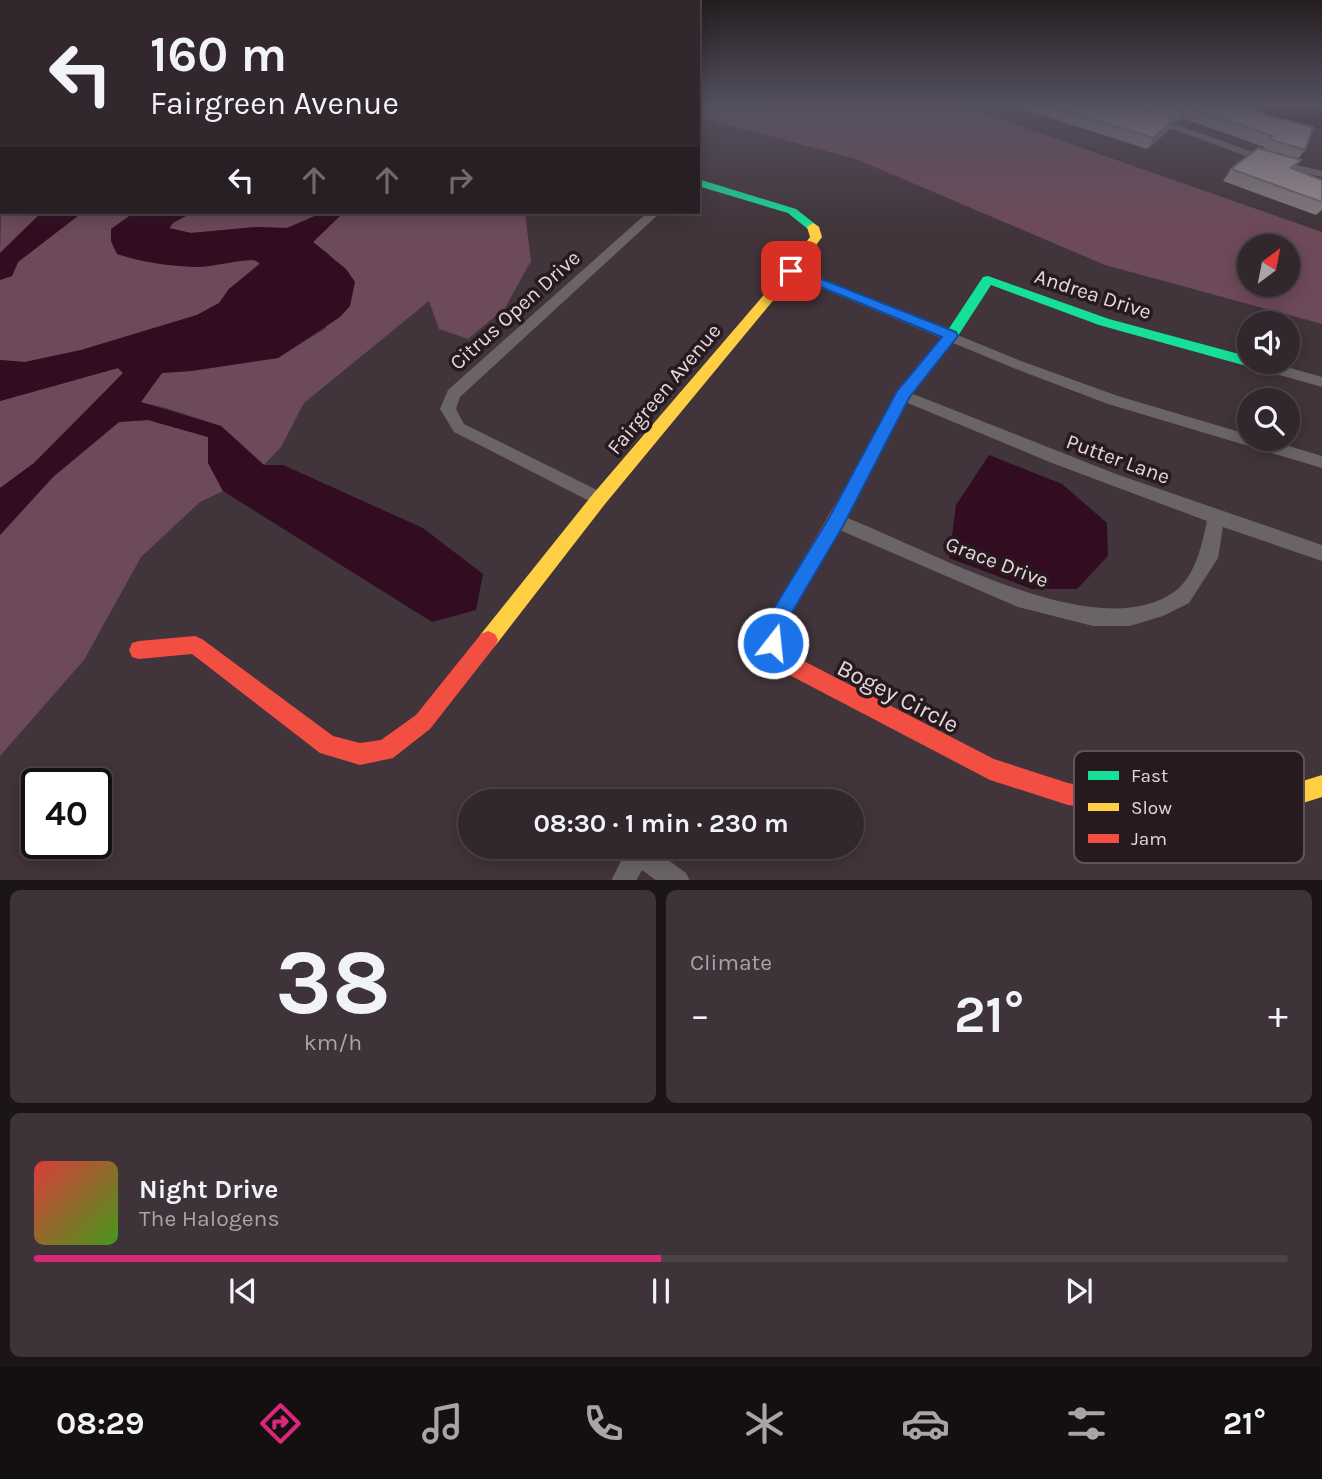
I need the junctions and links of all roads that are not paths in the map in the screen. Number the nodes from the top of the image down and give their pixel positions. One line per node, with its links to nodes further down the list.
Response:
1 (1227, 146): 2 (street)
2 (1322, 174)
3 (700, 183): 5 (street)
4 (653, 214): 12 (street, Citrus Open Drive)
5 (791, 271): 6 (street); 12 (street, Fairgreen Avenue)
6 (951, 336): 7 (street, Andrea Drive); 10 (street, Bogey Circle); 11 (street)
7 (1237, 358)
8 (1293, 374): 9 (street, Andrea Drive)
9 (1322, 382)
10 (903, 395): 13 (street, Putter Lane); 14 (street, Bogey Circle)
11 (1322, 462)
12 (599, 499): 16 (street, Fairgreen Avenue)
13 (1216, 518): 14 (street, Grace Drive); 15 (street, Putter Lane)
14 (836, 521): 19 (street, Bogey Circle)
15 (1322, 552)
16 (139, 650)
17 (1322, 786): 18 (street, Bogey Circle)
18 (1304, 792)
19 (1074, 795)
20 (623, 880): 21 (street)
21 (678, 880)

